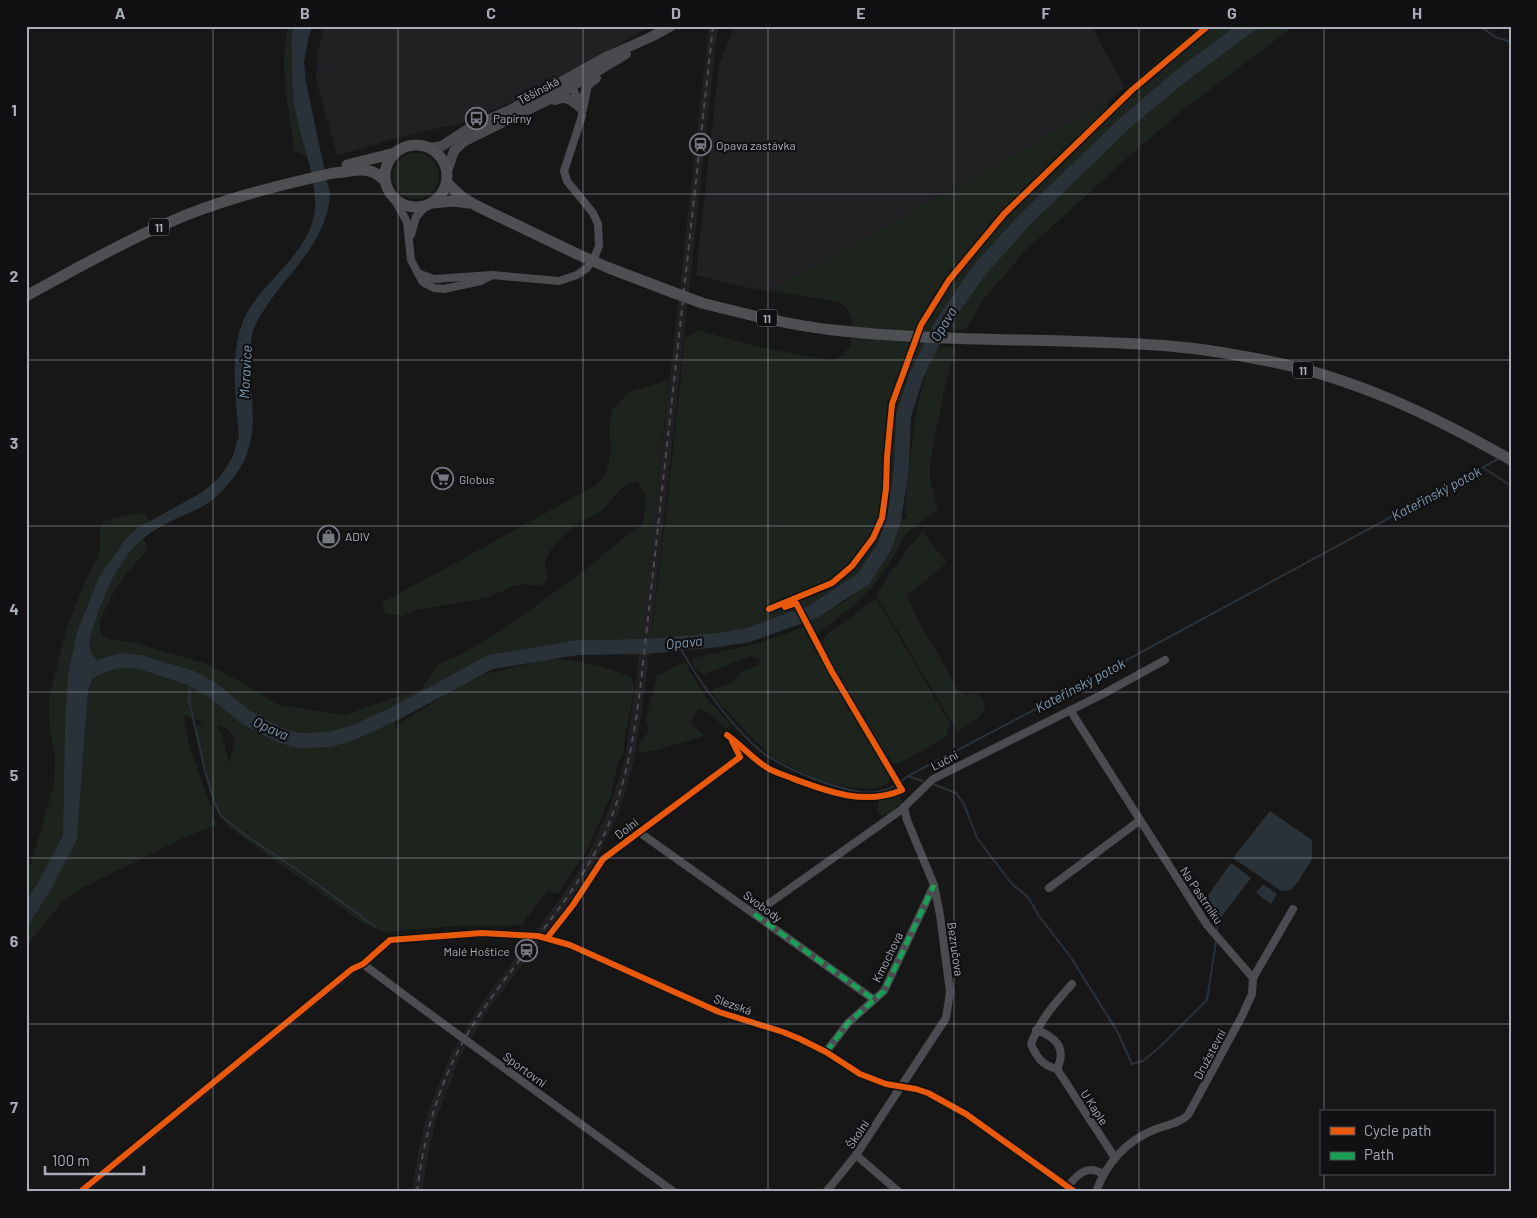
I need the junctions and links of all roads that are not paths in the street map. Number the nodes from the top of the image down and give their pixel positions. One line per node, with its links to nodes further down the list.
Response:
1 (671, 26): 2 (street, Těšínská)
2 (651, 37): 3 (street, Těšínská); 4 (street, Těšínská)
3 (634, 49): 4 (street, Těšínská); 5 (street)
4 (571, 83): 5 (street); 6 (street, Těšínská); 7 (street, Těšínská)
5 (582, 109): 6 (street); 15 (street)
6 (486, 131): 10 (street, Těšínská)
7 (430, 148): 8 (main road, Těšínská); 10 (main road)
8 (396, 152): 9 (main road, 11); 11 (main road)
9 (333, 173): 11 (main road, 11); 16 (main road, 11)
10 (447, 177): 13 (main road, Těšínská); 14 (main road, 11)
11 (385, 182): 12 (main road)
12 (395, 200): 13 (main road); 15 (street)
13 (429, 204): 14 (main road, 11); 15 (street)
14 (477, 206): 17 (main road, 11, bridge)
15 (410, 240)
16 (26, 296)
17 (1511, 460)
18 (1165, 660): 19 (street, Luční)
19 (1070, 710): 21 (street, Luční); 22 (street, Na Pastrníku)
20 (740, 757): 23 (street, Dolní)
21 (904, 807): 24 (street, Bezručova); 27 (street, Luční)
22 (1139, 821): 25 (street); 30 (street, Na Pastrníku)
23 (639, 832): 27 (street, Svobody); 28 (street, Dolní)
24 (934, 885): 32 (street, Kmochova); 36 (street, Bezručova)
25 (1049, 888)
26 (1293, 909): 30 (street, Družstevní)
27 (754, 914): 32 (street, Svobody)
28 (547, 938): 29 (street, Slezská); 34 (street, Slezská)
29 (363, 964): 41 (street, Sportovní)
30 (1252, 978): 38 (street, Družstevní)
31 (1072, 984): 33 (street)
32 (874, 999): 34 (street, Kmochova)
33 (1036, 1030): 35 (street, U Kaple); 35 (street)
34 (826, 1052): 36 (street, Slezská)
35 (1057, 1069): 38 (street, U Kaple)
36 (902, 1087): 37 (street, Školní); 40 (street, Slezská)
37 (856, 1155): 42 (street, Školní); 43 (street)
38 (1115, 1158): 39 (street, Družstevní)
39 (1103, 1174): 40 (street); 45 (street, Družstevní)
40 (1068, 1186): 44 (street, Slezská)
41 (674, 1192)
42 (826, 1192)
43 (899, 1192)
44 (1075, 1192)
45 (1096, 1192)

